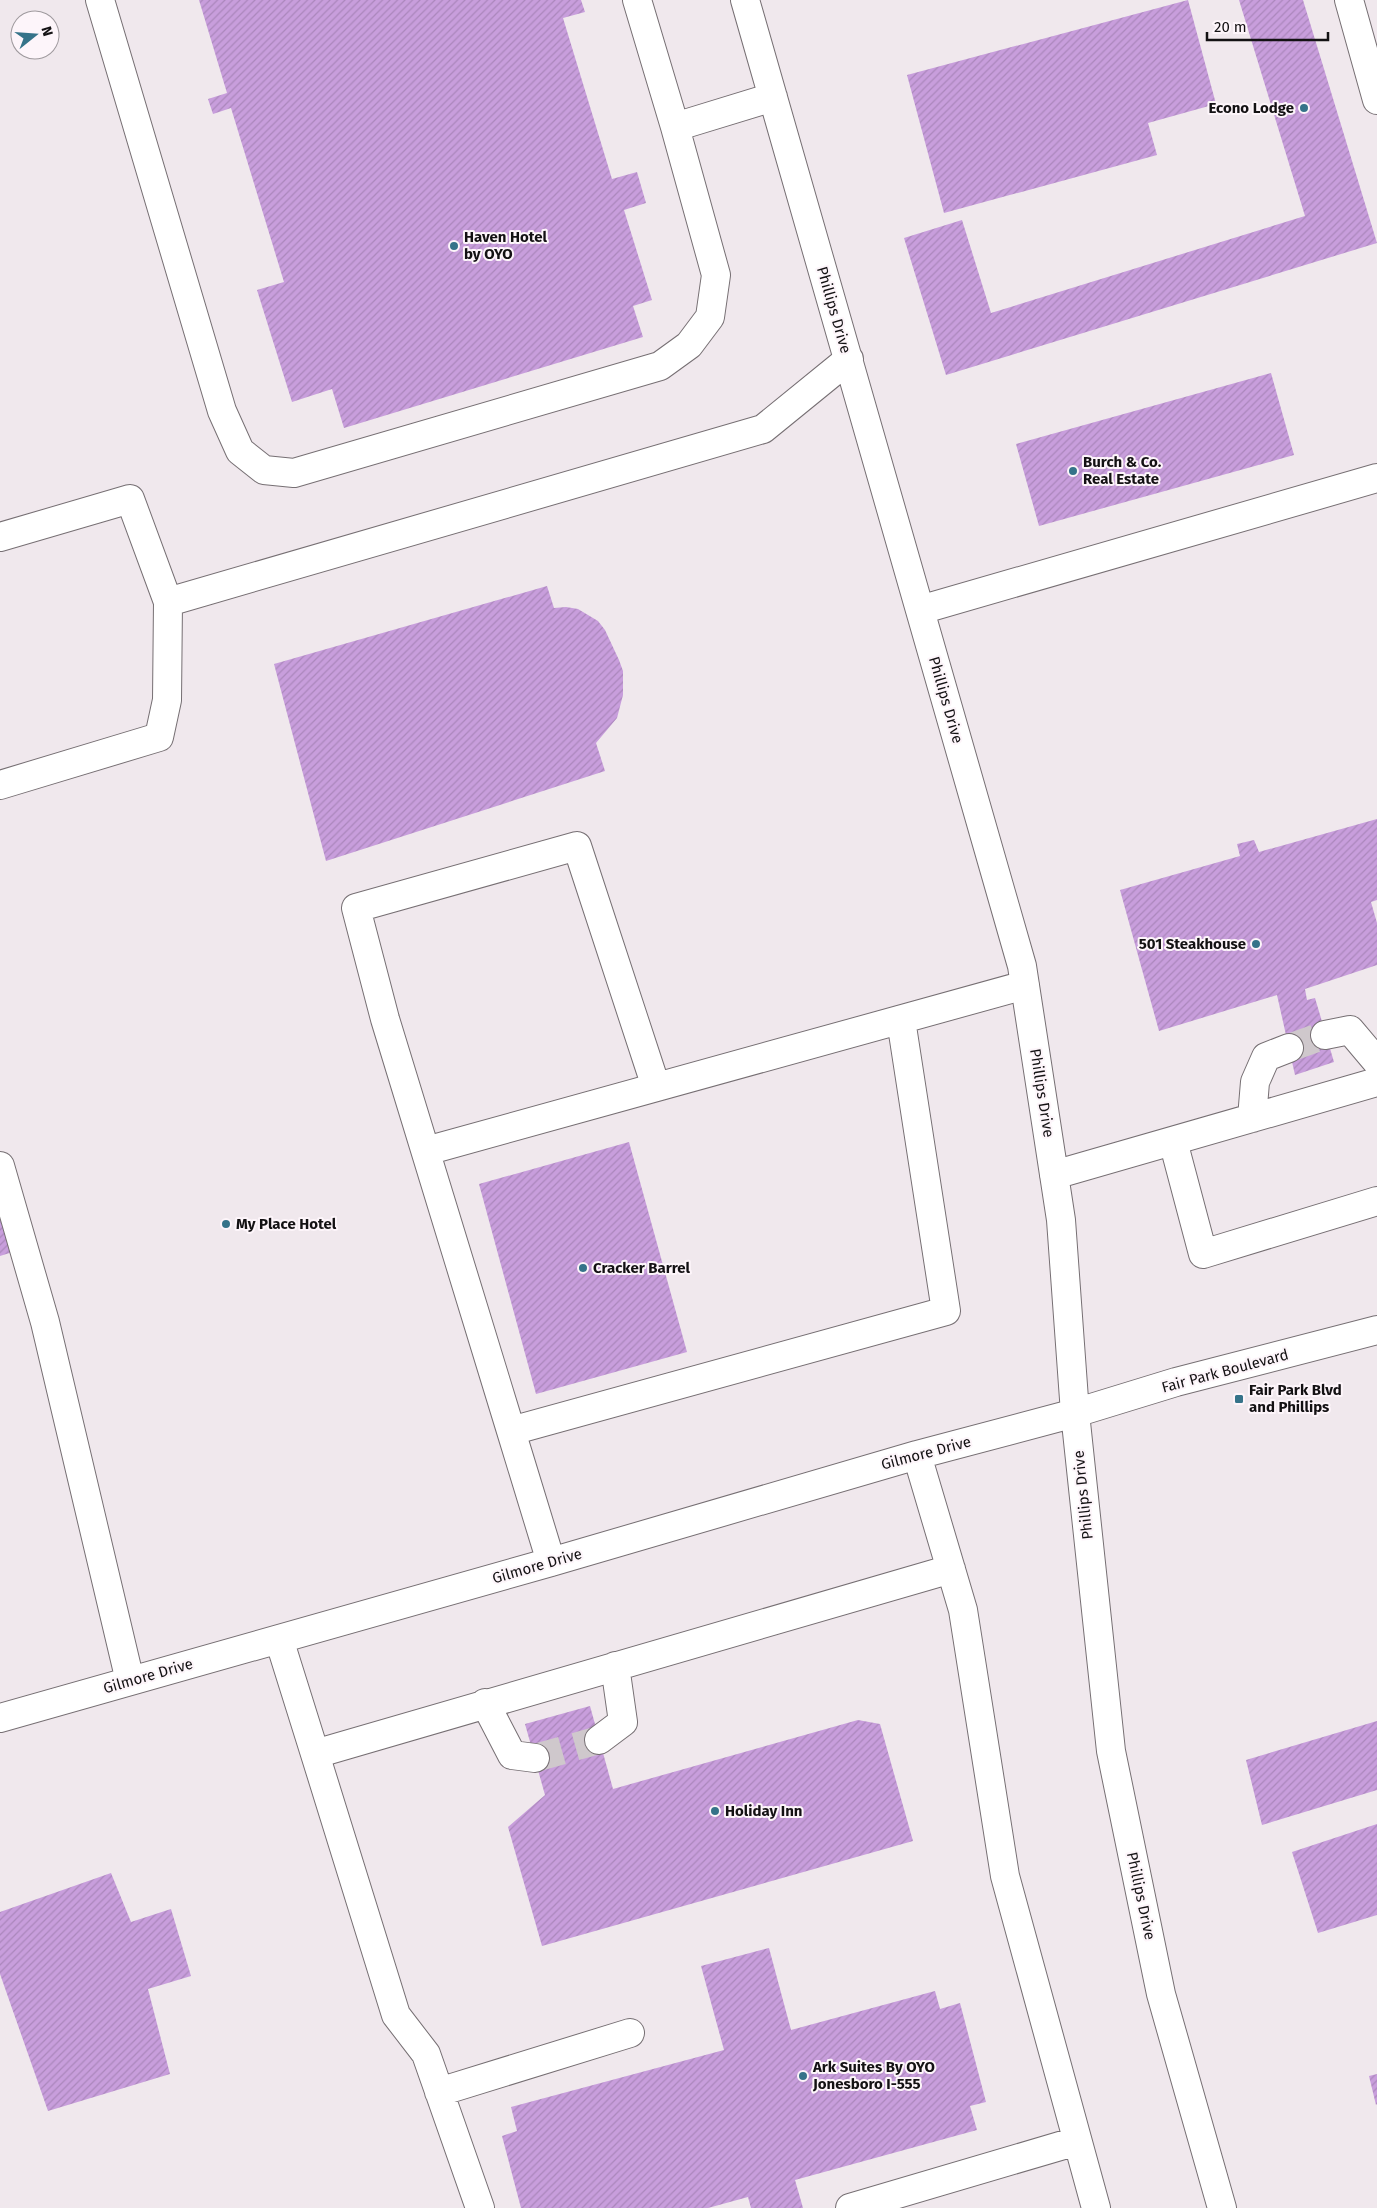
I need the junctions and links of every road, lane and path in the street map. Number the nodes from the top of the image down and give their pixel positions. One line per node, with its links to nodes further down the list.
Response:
1 (100, 0): 7 (street)
2 (637, 0): 7 (street)
3 (745, 0): 5 (street, Phillips Drive)
4 (1349, 0): 6 (street)
5 (773, 98): 7 (street); 8 (street, Phillips Drive)
6 (1377, 100)
7 (675, 127)
8 (849, 359): 11 (street); 12 (street, Phillips Drive)
9 (1377, 478): 12 (street)
10 (0, 537): 11 (street)
11 (168, 602): 13 (street)
12 (920, 610): 14 (street, Phillips Drive)
13 (0, 785)
14 (1025, 985): 15 (street); 25 (street, Phillips Drive)
15 (901, 1020): 20 (street); 29 (street)
16 (1325, 1036): 18 (street)
17 (1289, 1048): 21 (street)
18 (1377, 1062)
19 (1377, 1082): 21 (street)
20 (656, 1087): 23 (street); 23 (street)
21 (1252, 1118): 22 (street)
22 (1173, 1141): 25 (street); 26 (street)
23 (426, 1151): 29 (street)
24 (0, 1166): 35 (street)
25 (1054, 1175): 28 (street, Phillips Drive)
26 (1377, 1201)
27 (1377, 1330): 28 (street, Fair Park Boulevard)
28 (1075, 1413): 30 (street, Gilmore Drive); 47 (street, Phillips Drive)
29 (511, 1431): 31 (street)
30 (917, 1455): 31 (street, Gilmore Drive); 32 (street)
31 (551, 1562): 33 (street, Gilmore Drive)
32 (951, 1569): 34 (street); 43 (street)
33 (279, 1639): 35 (street, Gilmore Drive); 39 (street)
34 (615, 1666): 36 (street); 38 (street)
35 (130, 1681): 37 (street, Gilmore Drive)
36 (486, 1703): 39 (street); 40 (street)
37 (0, 1718)
38 (600, 1740)
39 (315, 1754): 42 (street)
40 (535, 1758)
41 (630, 2033): 42 (street)
42 (439, 2092): 44 (street)
43 (1077, 2141): 45 (street); 46 (street)
44 (480, 2208)
45 (850, 2208)
46 (1096, 2208)
47 (1222, 2208)

